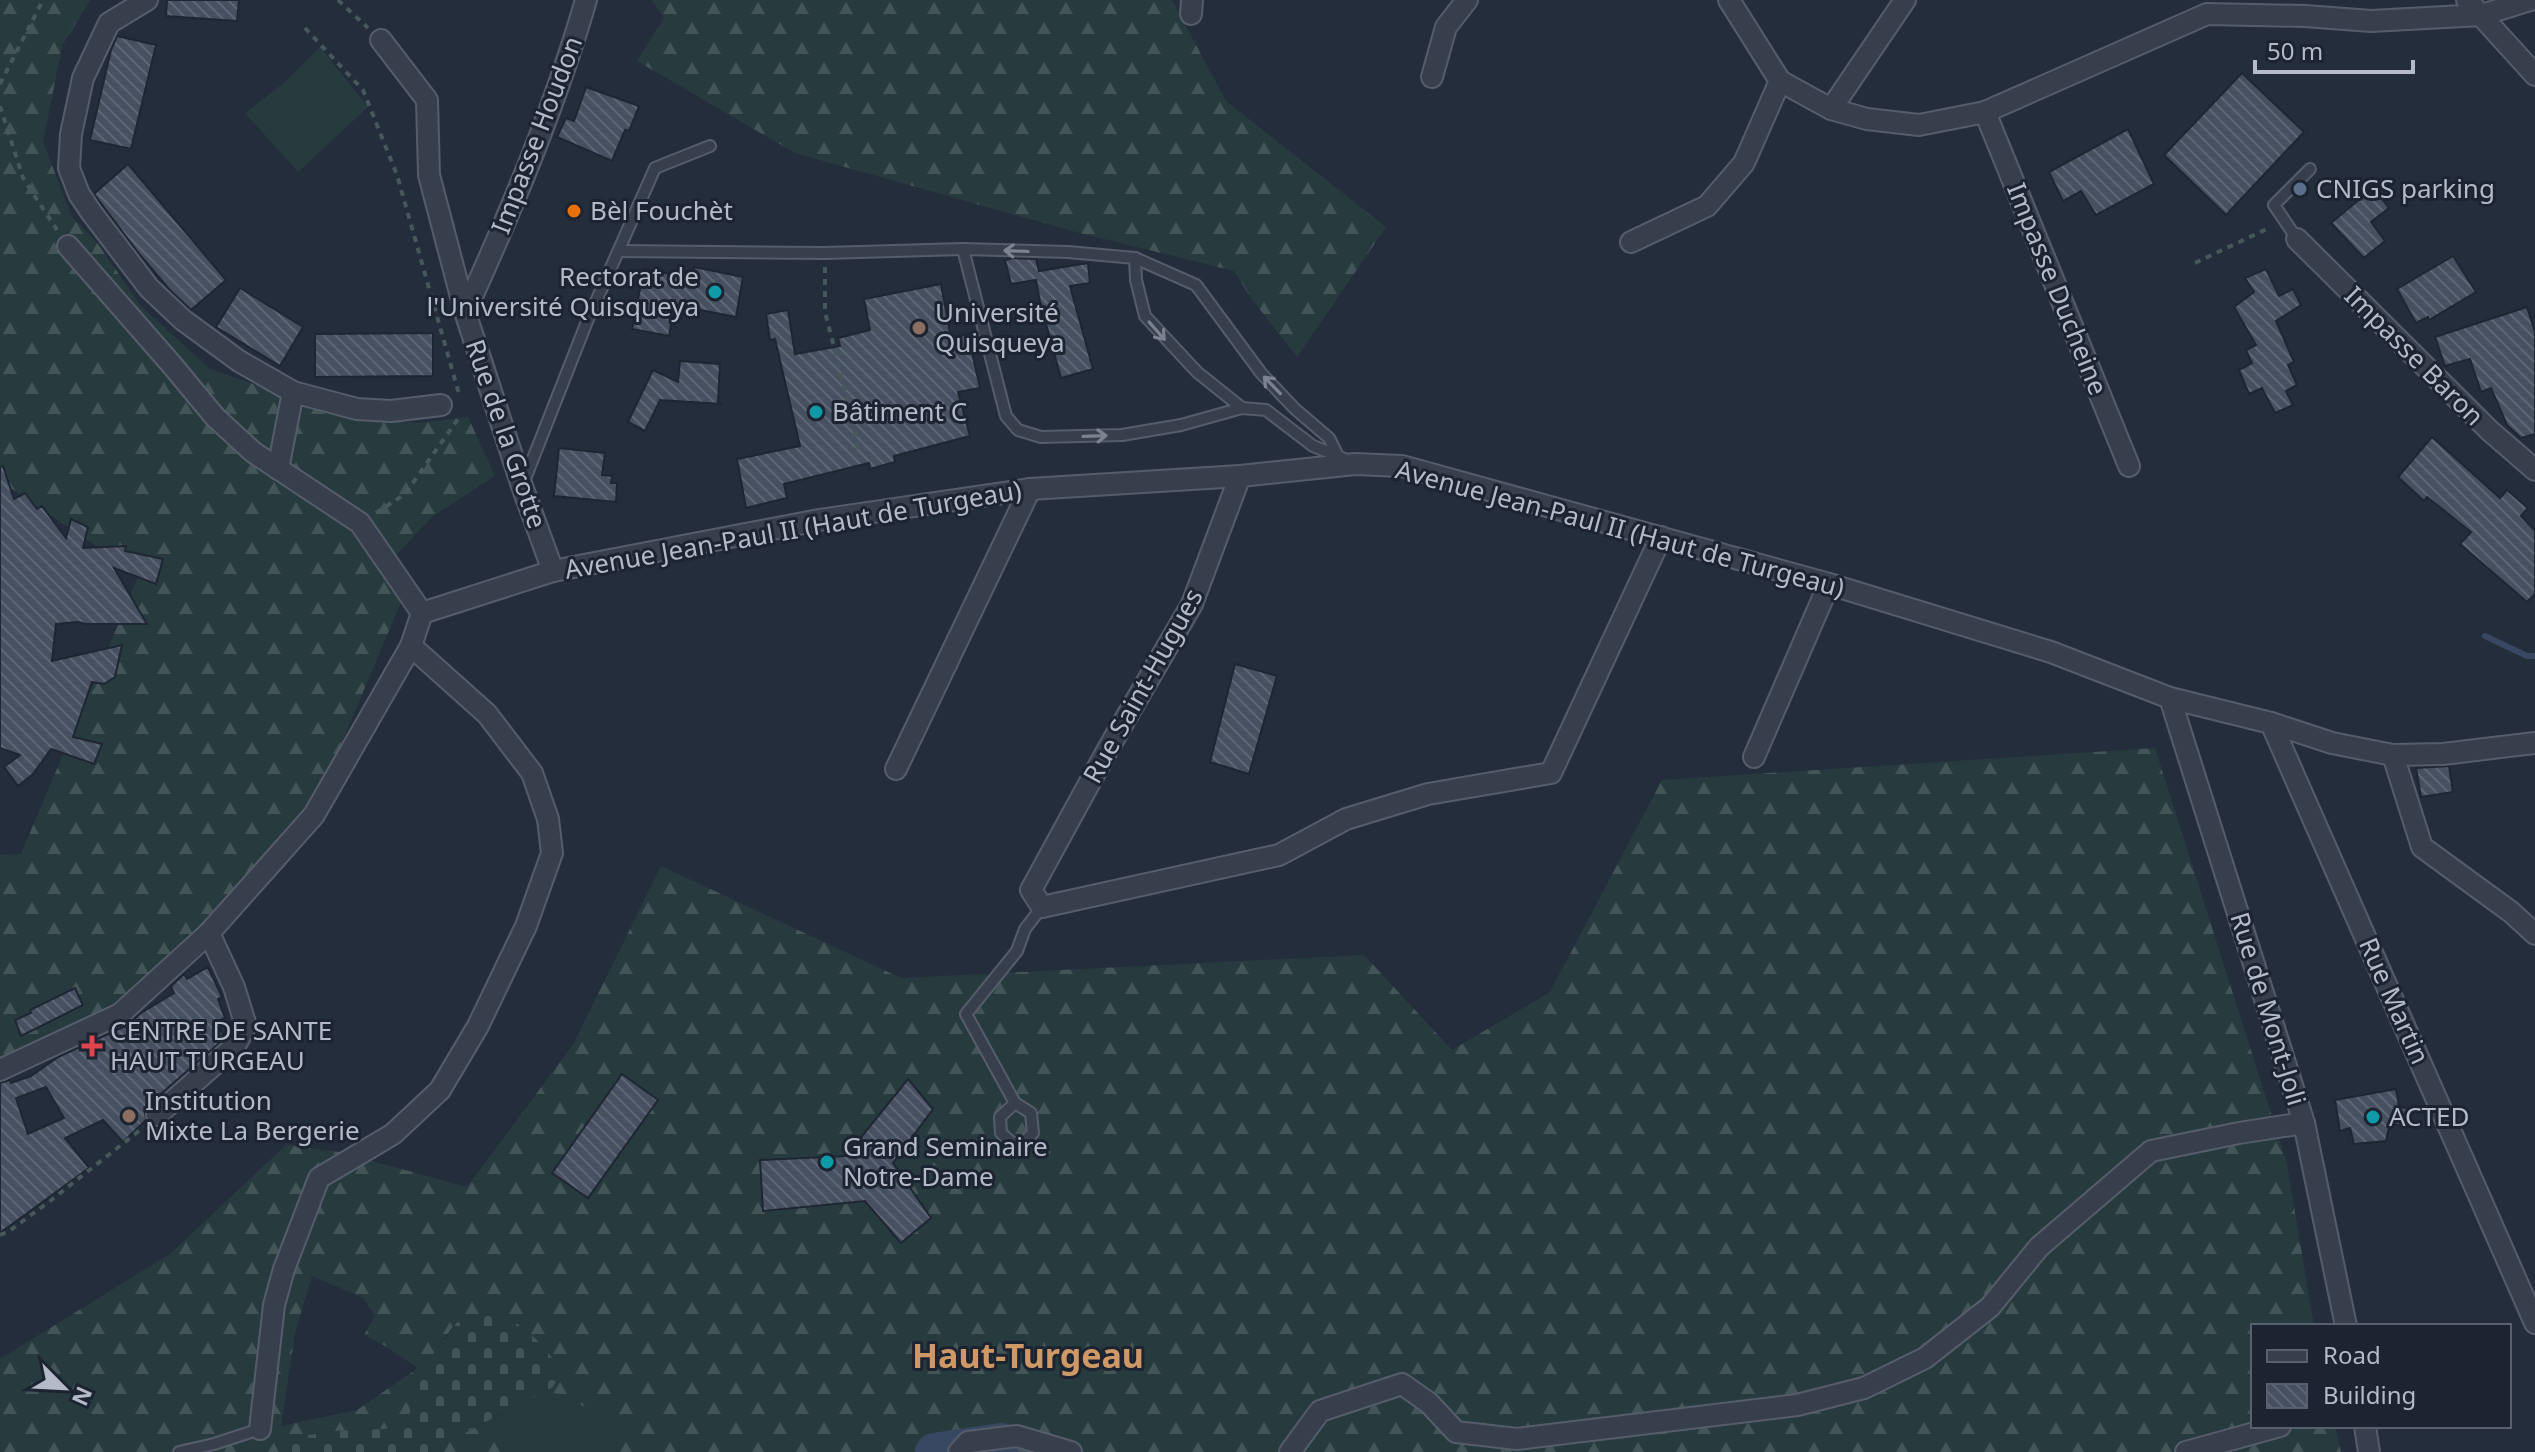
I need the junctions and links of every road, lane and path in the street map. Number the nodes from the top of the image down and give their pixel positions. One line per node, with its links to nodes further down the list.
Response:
1 (43, 0): 16 (path)
2 (147, 0): 32 (street)
3 (338, 0): 12 (path)
4 (586, 0): 31 (street, Impasse Houdon)
5 (1467, 0): 14 (street)
6 (1729, 0): 15 (street)
7 (1905, 0): 18 (street)
8 (2467, 0): 10 (street)
9 (2530, 0): 10 (street)
10 (2482, 15): 13 (street); 19 (street)
11 (305, 28): 33 (path)
12 (381, 40): 31 (street, Rue de la Grotte)
13 (2535, 75)
14 (1432, 77)
15 (1780, 81): 18 (street); 24 (street)
16 (0, 84)
17 (0, 106): 25 (path)
18 (1831, 109): 19 (street)
19 (1985, 112): 38 (street, Impasse Ducheine)
20 (710, 146): 27 (lane)
21 (2310, 169): 22 (lane)
22 (2283, 219): 23 (lane); 30 (path)
23 (2297, 239): 40 (street, Impasse Baron)
24 (1631, 242)
25 (68, 246): 39 (street)
26 (963, 249): 28 (lane); 29 (lane, one-way to 26); 34 (lane, one-way to 34)
27 (619, 251): 28 (lane); 42 (lane)
28 (825, 253): 36 (path)
29 (1135, 258): 34 (lane, one-way to 34); 37 (lane, one-way to 29)
30 (2195, 263)
31 (465, 312): 42 (street, Rue de la Grotte)
32 (293, 392): 33 (street); 39 (street)
33 (450, 405)
34 (1242, 408): 37 (lane)
35 (459, 418): 44 (path)
36 (859, 455)
37 (1346, 460): 41 (street, Avenue Jean-Paul II (Haut de Turgeau)); 45 (street, Avenue Jean-Paul II (Haut de Turgeau))
38 (2129, 466)
39 (278, 469): 44 (street)
40 (2535, 470)
41 (1240, 476): 43 (street, Avenue Jean-Paul II (Haut de Turgeau)); 56 (street, Rue Saint-Hugues)
42 (522, 486): 46 (street, Rue de la Grotte)
43 (1030, 489): 46 (street, Avenue Jean-Paul II (Haut de Turgeau)); 55 (street)
44 (360, 523): 48 (street)
45 (1661, 537): 47 (street, Avenue Jean-Paul II (Haut de Turgeau)); 56 (street)
46 (553, 571): 48 (street, Avenue Jean-Paul II (Haut de Turgeau))
47 (1829, 584): 50 (street, Avenue Jean-Paul II (Haut de Turgeau)); 54 (street)
48 (422, 613): 49 (street)
49 (411, 646): 57 (street); 68 (street)
50 (2170, 698): 51 (street, Avenue Jean-Paul II (Haut de Turgeau)); 62 (street, Rue de Mont-Joli)
51 (2271, 723): 53 (street, Avenue Jean-Paul II (Haut de Turgeau)); 64 (street, Rue Martin)
52 (2535, 743): 53 (street, Avenue Jean-Paul II (Haut de Turgeau))
53 (2393, 755): 58 (street)
54 (1754, 757)
55 (896, 769)
56 (1037, 898): 60 (lane)
57 (209, 933): 59 (street); 61 (street)
58 (2535, 934)
59 (0, 1070)
60 (1015, 1103)
61 (157, 1115): 63 (path)
62 (2304, 1123): 65 (street, Rue de Mont-Joli); 72 (street)
63 (0, 1235)
64 (2535, 1323)
65 (2346, 1324)
66 (2273, 1428): 73 (street)
67 (2365, 1428): 74 (street)
68 (260, 1429): 69 (lane)
69 (179, 1452)
70 (959, 1452): 71 (street)
71 (1071, 1452)
72 (1290, 1452)
73 (2186, 1452)
74 (2369, 1452)

